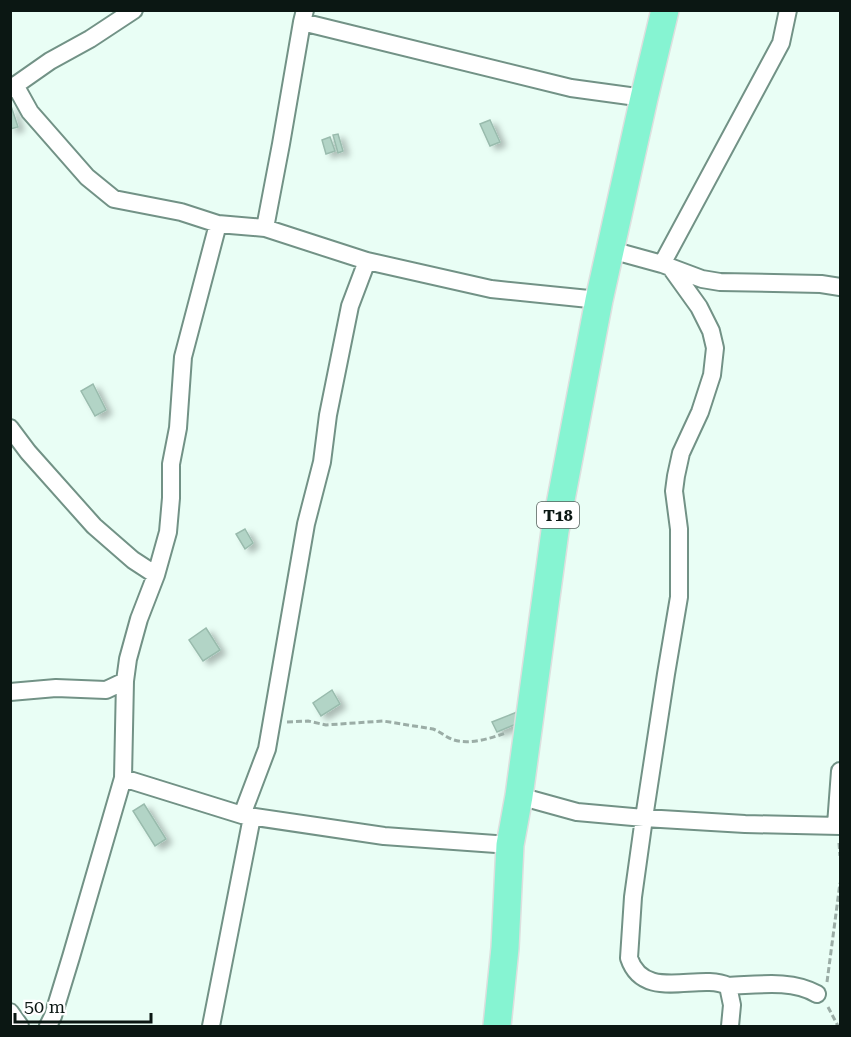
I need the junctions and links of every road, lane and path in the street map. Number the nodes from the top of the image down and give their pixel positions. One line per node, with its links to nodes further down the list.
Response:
1 (666, 10): 6 (highway, T18)
2 (788, 10): 11 (street)
3 (134, 11): 5 (street)
4 (303, 16): 6 (street); 8 (street)
5 (13, 87): 7 (street)
6 (644, 98): 9 (highway, T18)
7 (218, 224): 8 (street); 15 (street)
8 (265, 228): 10 (street)
9 (611, 250): 11 (street); 13 (highway, T18)
10 (368, 261): 13 (street); 18 (street)
11 (667, 266): 12 (street); 24 (street)
12 (840, 287)
13 (599, 300): 19 (highway, T18)
14 (10, 428): 15 (street)
15 (156, 575): 16 (street)
16 (125, 681): 17 (street); 21 (street)
17 (10, 692)
18 (272, 718): 19 (path); 23 (street)
19 (528, 726): 22 (highway, T18)
20 (840, 771): 25 (street)
21 (123, 778): 23 (street); 32 (street)
22 (519, 796): 24 (street); 26 (highway, T18)
23 (247, 816): 26 (street); 33 (street)
24 (644, 818): 25 (street); 28 (street)
25 (838, 826)
26 (510, 846): 34 (highway, T18)
27 (840, 883): 29 (path)
28 (728, 986): 29 (street); 35 (street)
29 (820, 998): 36 (path)
30 (10, 1012): 31 (street)
31 (20, 1026)
32 (48, 1026)
33 (211, 1026)
34 (497, 1026)
35 (730, 1026)
36 (838, 1026)

